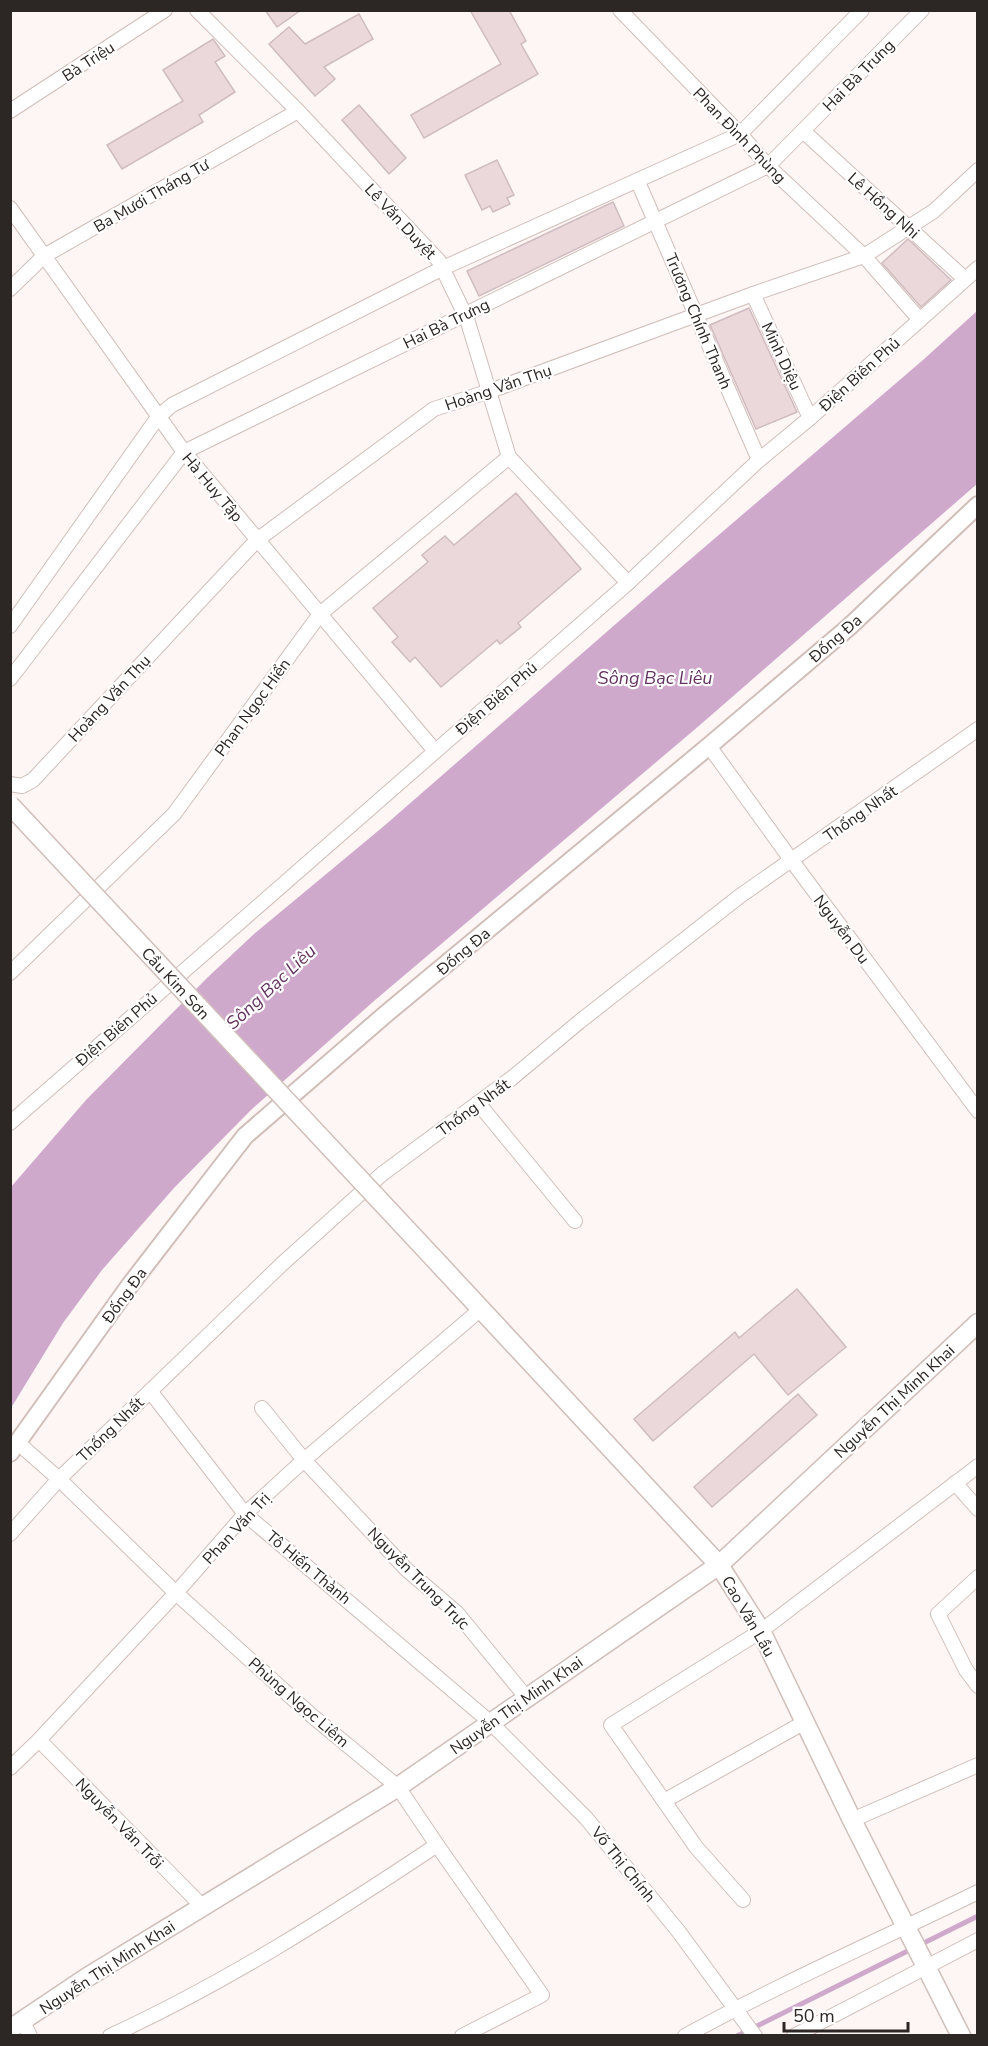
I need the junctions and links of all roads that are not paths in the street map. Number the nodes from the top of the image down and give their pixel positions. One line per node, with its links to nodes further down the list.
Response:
1 (165, 10): 6 (street, Bà Triệu)
2 (197, 10): 7 (street, Lê Văn Duyệt)
3 (620, 10): 9 (street, Phan Đình Phùng)
4 (862, 10): 9 (street)
5 (922, 10): 8 (street, Hai Bà Trưng)
6 (10, 111)
7 (298, 111): 16 (street, Ba Mươi Tháng Tư); 18 (street, Lê Văn Duyệt)
8 (803, 131): 10 (street, Hai Bà Trưng); 15 (street, Lê Hồng Nhi)
9 (740, 134): 10 (street, Phan Đình Phùng); 12 (street)
10 (768, 166): 14 (street, Hai Bà Trưng); 17 (street, Phan Đình Phùng)
11 (978, 170): 15 (street, Hoàng Văn Thụ)
12 (638, 182): 14 (street, Trương Chính Thanh); 18 (street)
13 (10, 208): 16 (street, Hà Huy Tập)
14 (656, 222): 23 (street, Hai Bà Trưng); 24 (street, Trương Chính Thanh)
15 (909, 228): 17 (street, Hoàng Văn Thụ); 20 (street, Lê Hồng Nhi)
16 (44, 256): 21 (street, Ba Mươi Tháng Tư); 27 (street, Hà Huy Tập)
17 (864, 256): 22 (street, Hoàng Văn Thụ); 25 (street, Phan Đình Phùng)
18 (442, 268): 23 (street, Lê Văn Duyệt); 27 (street)
19 (978, 268): 20 (street, Điện Biên Phủ)
20 (965, 279): 25 (street, Điện Biên Phủ)
21 (10, 289)
22 (753, 294): 24 (street, Hoàng Văn Thụ); 28 (street, Minh Diệu)
23 (464, 313): 26 (street, Lê Văn Duyệt); 29 (street, Hai Bà Trưng)
24 (696, 316): 26 (street, Hoàng Văn Thụ); 31 (street, Trương Chính Thanh)
25 (920, 320): 28 (street, Điện Biên Phủ)
26 (490, 392): 30 (street, Lê Văn Duyệt); 33 (street, Hoàng Văn Thụ)
27 (158, 417): 29 (street, Hà Huy Tập); 36 (street)
28 (810, 418): 31 (street, Điện Biên Phủ)
29 (184, 452): 33 (street, Hà Huy Tập); 37 (street, Hai Bà Trưng)
30 (509, 457): 34 (street, Lê Văn Duyệt); 35 (street, Phan Ngọc Hiển)
31 (759, 460): 34 (street, Điện Biên Phủ)
32 (978, 506): 39 (street, Đống Đa)
33 (257, 540): 35 (street, Hà Huy Tập); 41 (street, Hoàng Văn Thụ)
34 (627, 583): 40 (street, Điện Biên Phủ)
35 (320, 614): 40 (street, Hà Huy Tập); 44 (street, Phan Ngọc Hiển)
36 (10, 626)
37 (10, 679)
38 (978, 729): 43 (street, Thống Nhất)
39 (709, 746): 43 (street, Nguyễn Du); 54 (street, Đống Đa)
40 (435, 751): 47 (street, Điện Biên Phủ)
41 (10, 783)
42 (10, 806): 49 (main road, Cầu Kim Sơn, bridge)
43 (792, 861): 45 (street, Thống Nhất); 46 (street, Nguyễn Du)
44 (10, 973)
45 (478, 1103): 48 (street); 52 (street, Thống Nhất)
46 (978, 1111)
47 (13, 1114)
48 (575, 1221)
49 (440, 1265): 50 (main road, Cao Văn Lầu)
50 (481, 1309): 55 (street, Phan Văn Trị); 62 (main road, Cao Văn Lầu)
51 (978, 1323): 62 (main road, Nguyễn Thị Minh Khai)
52 (150, 1391): 57 (street, Thống Nhất); 60 (street, Tô Hiến Thành)
53 (262, 1408): 55 (street, Nguyễn Trung Trực)
54 (14, 1448): 57 (street, Phùng Ngọc Liêm)
55 (304, 1460): 60 (street, Phan Văn Trị); 67 (street, Nguyễn Trung Trực)
56 (978, 1466): 58 (street)
57 (59, 1479): 61 (street, Thống Nhất); 64 (street, Phùng Ngọc Liêm)
58 (955, 1483): 59 (street); 65 (street)
59 (978, 1509)
60 (245, 1514): 64 (street, Phan Văn Trị); 68 (street, Tô Hiến Thành)
61 (10, 1534)
62 (719, 1565): 65 (main road, Cao Văn Lầu); 67 (main road, Nguyễn Thị Minh Khai)
63 (978, 1577): 66 (street)
64 (176, 1593): 70 (street, Phan Văn Trị); 73 (street, Phùng Ngọc Liêm)
65 (761, 1631): 69 (main road, Cao Văn Lầu); 74 (street)
66 (978, 1686)
67 (526, 1697): 68 (main road, Nguyễn Thị Minh Khai)
68 (490, 1722): 73 (main road, Nguyễn Thị Minh Khai); 83 (street, Võ Thị Chính)
69 (805, 1722): 74 (street); 75 (main road, Cao Văn Lầu)
70 (39, 1740): 72 (street, Phan Văn Trị); 79 (street, Nguyễn Văn Trỗi)
71 (978, 1765): 75 (street)
72 (10, 1768)
73 (398, 1787): 76 (street, Phùng Ngọc Liêm); 79 (main road, Nguyễn Thị Minh Khai)
74 (664, 1801): 78 (street)
75 (852, 1820): 80 (main road, Cao Văn Lầu)
76 (436, 1845): 85 (street); 86 (street, Phùng Ngọc Liêm)
77 (978, 1892): 80 (street)
78 (743, 1900)
79 (202, 1906): 84 (main road, Nguyễn Thị Minh Khai)
80 (910, 1933): 82 (main road, Cao Văn Lầu); 83 (street)
81 (978, 1940): 82 (street)
82 (926, 1965): 89 (street); 90 (main road, Cao Văn Lầu)
83 (740, 2013): 87 (street); 88 (street, Võ Thị Chính)
84 (21, 2029)
85 (110, 2036)
86 (462, 2036)
87 (686, 2036)
88 (755, 2036)
89 (794, 2036)
90 (961, 2036)

